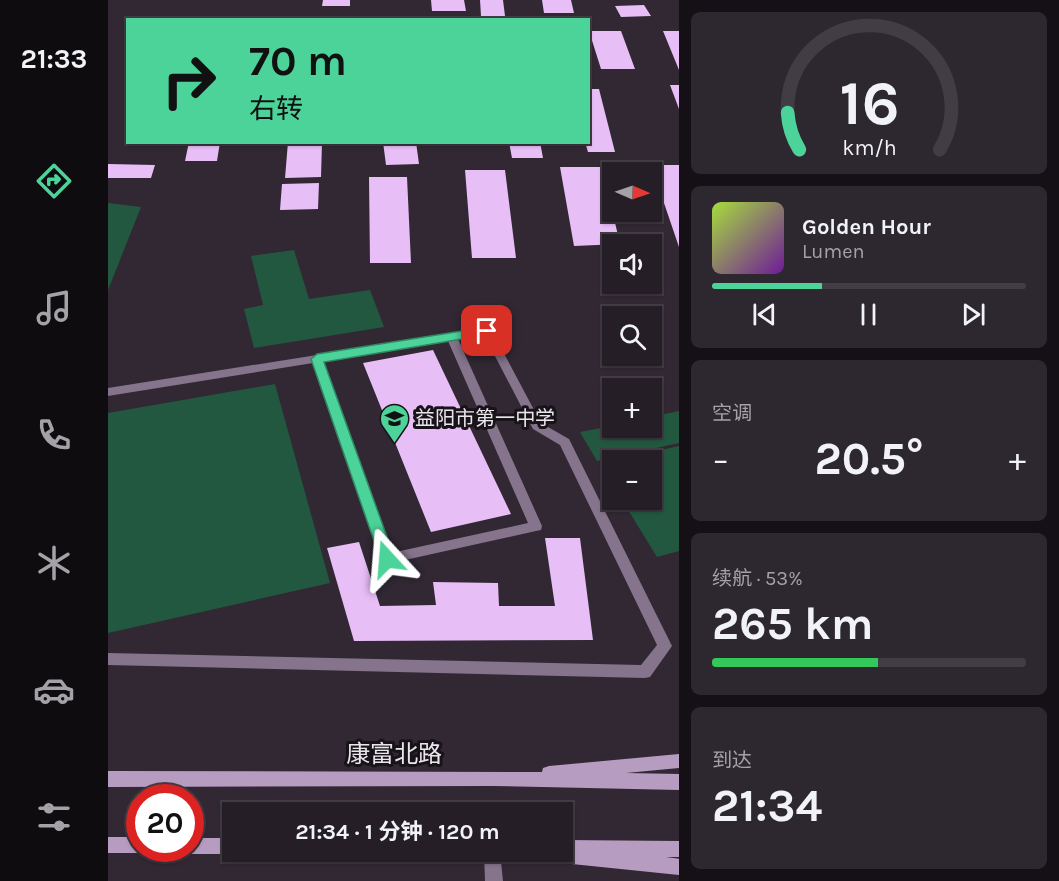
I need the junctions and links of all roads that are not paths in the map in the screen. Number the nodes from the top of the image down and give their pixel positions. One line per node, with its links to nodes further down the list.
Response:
1 (452, 337): 2 (street); 2 (street); 4 (street)
2 (317, 359): 3 (street)
3 (108, 392)
4 (108, 659)
5 (679, 761): 6 (main road)
6 (493, 778): 7 (main road, 康富北路); 8 (main road, 康富北路)
7 (108, 779)
8 (679, 782)
9 (108, 845): 10 (main road)
10 (126, 845)
11 (204, 846): 12 (main road)
12 (222, 846)
13 (573, 848): 14 (main road)
14 (679, 849)
15 (573, 856): 17 (main road)
16 (493, 862): 18 (street)
17 (679, 867)
18 (494, 881)

